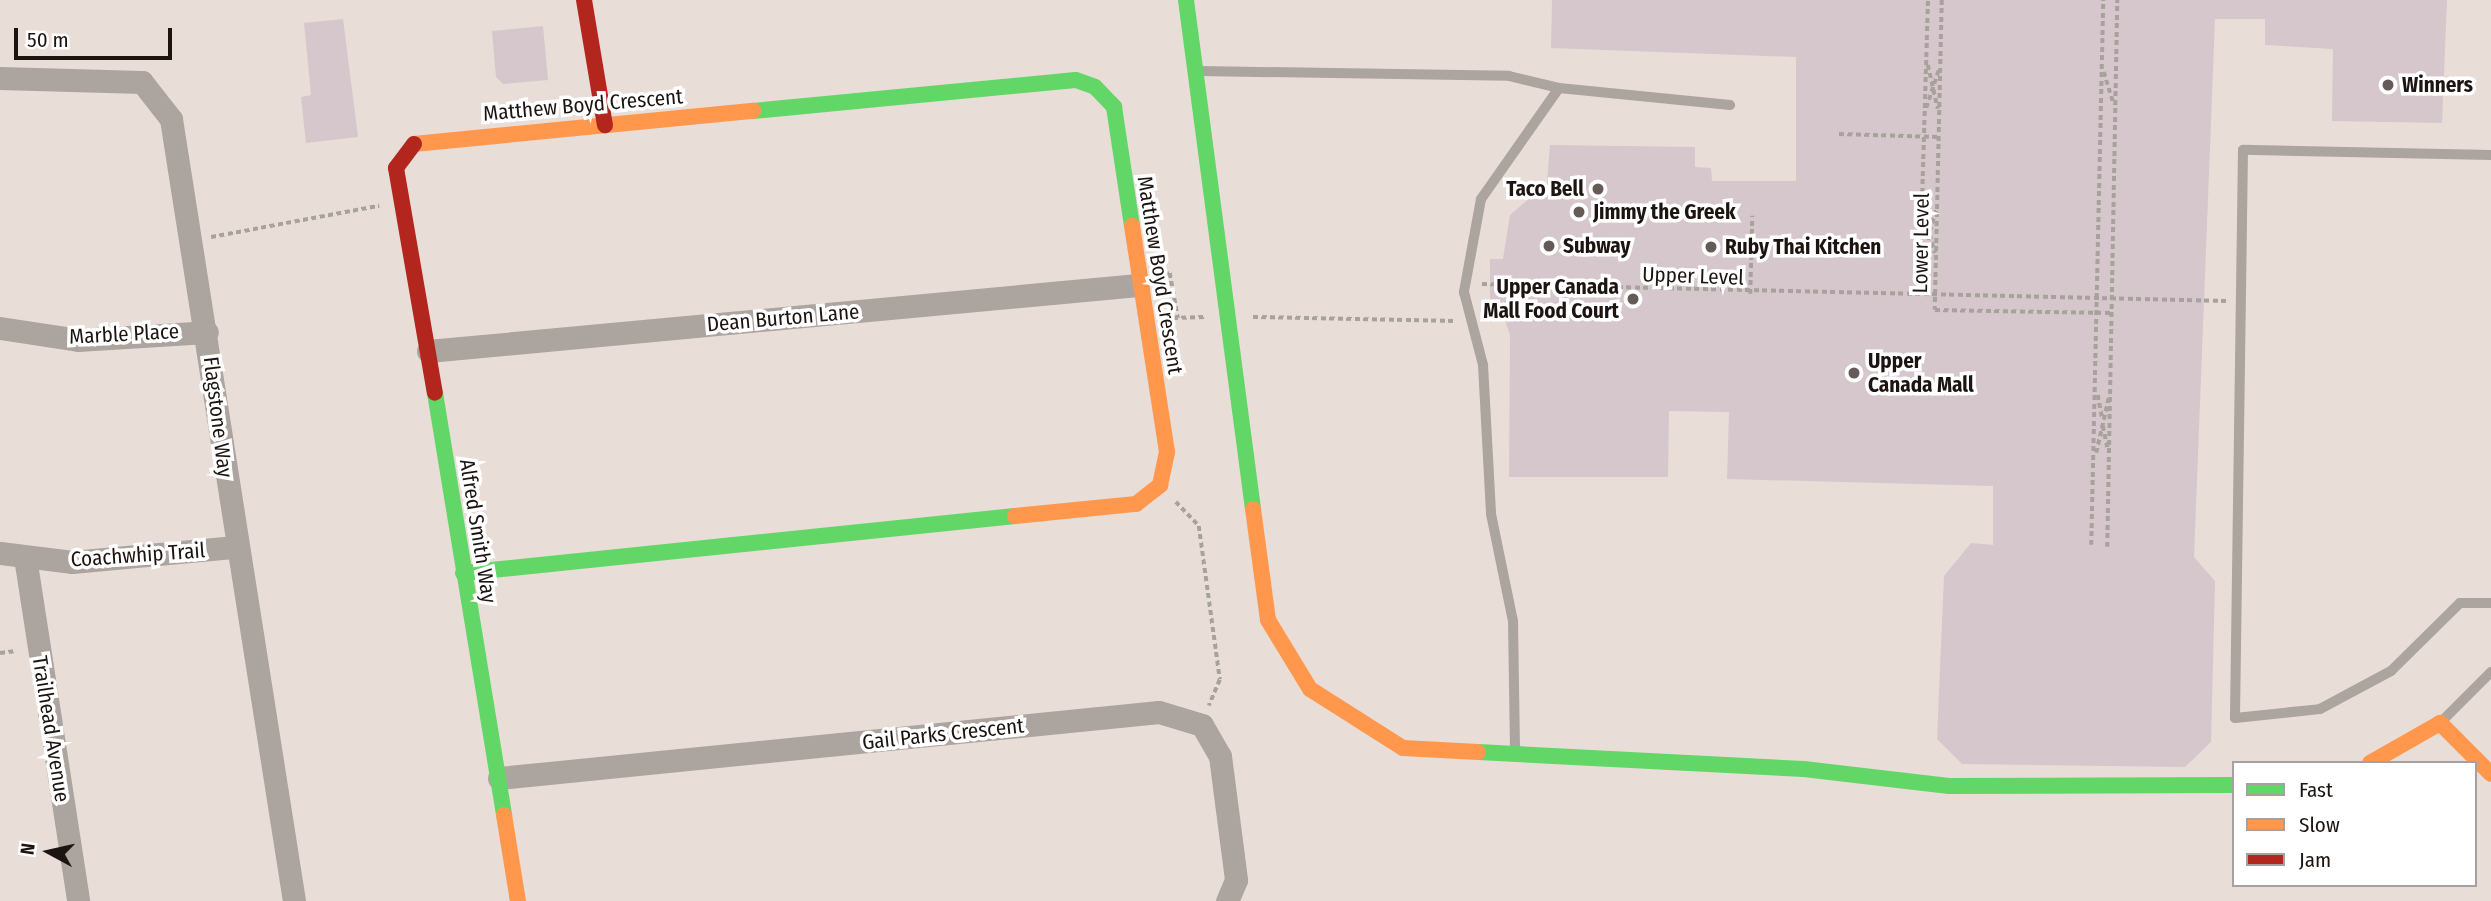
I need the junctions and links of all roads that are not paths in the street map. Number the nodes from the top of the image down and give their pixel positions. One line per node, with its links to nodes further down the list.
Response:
1 (584, 0): 7 (street)
2 (1186, 0): 3 (street)
3 (1193, 72): 5 (lane); 21 (street)
4 (0, 78): 12 (street, Flagstone Way)
5 (1559, 88): 6 (lane); 21 (lane)
6 (1730, 105)
7 (605, 125): 9 (street, Matthew Boyd Crescent); 10 (street, Matthew Boyd Crescent)
8 (2491, 155): 18 (lane)
9 (396, 168): 13 (street, Alfred Smith Way)
10 (1138, 285): 13 (street, Dean Burton Lane); 17 (street, Matthew Boyd Crescent)
11 (0, 328): 12 (street, Marble Place)
12 (207, 332): 14 (street, Flagstone Way)
13 (428, 351): 17 (street, Alfred Smith Way)
14 (235, 547): 16 (street, Coachwhip Trail); 27 (street, Flagstone Way)
15 (0, 553): 16 (street, Coachwhip Trail)
16 (25, 557): 26 (street, Trailhead Avenue)
17 (463, 573): 24 (street, Alfred Smith Way)
18 (2491, 603)
19 (2491, 672): 20 (lane)
20 (2440, 723): 22 (street); 23 (street)
21 (1515, 754): 25 (street)
22 (2374, 761)
23 (2491, 774)
24 (499, 778): 28 (street, Alfred Smith Way); 29 (street, Gail Parks Crescent)
25 (2232, 785)
26 (78, 901)
27 (294, 901)
28 (518, 901)
29 (1227, 901)

